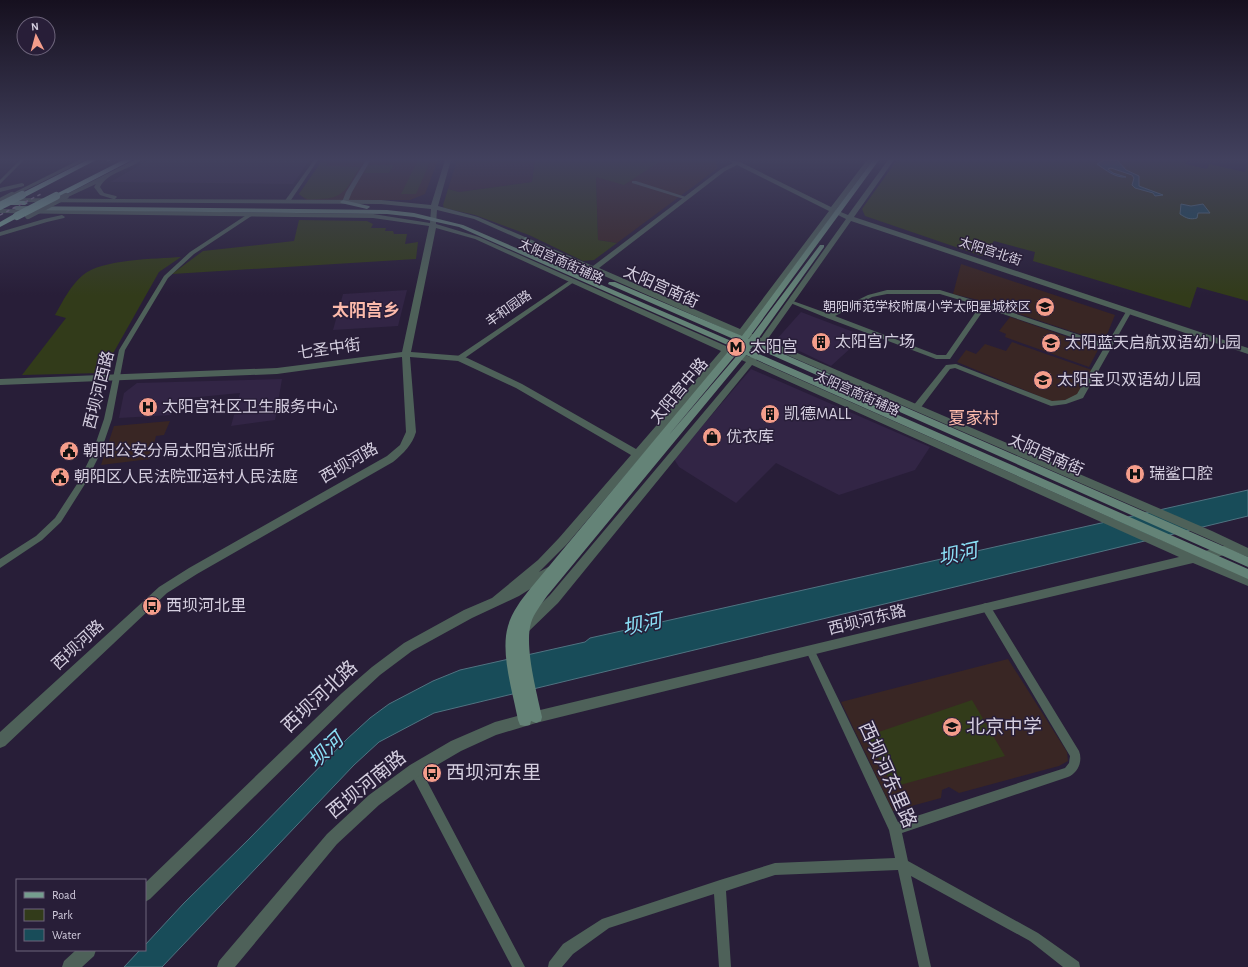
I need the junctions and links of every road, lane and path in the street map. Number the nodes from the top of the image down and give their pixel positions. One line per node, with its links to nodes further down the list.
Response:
1 (11, 205): 15 (main road, 太阳宫南街)
2 (38, 205): 25 (highway, bridge)
3 (52, 205): 21 (street, bridge)
4 (207, 205): 14 (main road, 太阳宫南街)
5 (358, 205): 14 (main road)
6 (393, 205): 23 (street, 太阳宫南街)
7 (437, 205): 23 (street, 西坝河路)
8 (676, 205): 30 (street)
9 (821, 205): 20 (street, 太阳宫北街)
10 (845, 205): 20 (street, 太阳宫中路)
11 (846, 205): 20 (main road, 太阳宫中路)
12 (848, 205): 20 (main road, 太阳宫中路)
13 (850, 205): 20 (street, 太阳宫中路)
14 (367, 207): 23 (main road, 太阳宫南街)
15 (258, 211): 16 (main road, 太阳宫南街); 19 (street)
16 (346, 211): 22 (main road); 23 (main road, 太阳宫南街)
17 (0, 212): 18 (street, 太阳宫南街辅路)
18 (184, 214): 19 (street, 太阳宫南街辅路); 24 (street)
19 (250, 215): 22 (street, 太阳宫南街辅路); 46 (street, 西坝河西路)
20 (840, 215): 29 (main road, 太阳宫中路); 31 (street, 太阳宫中路); 33 (street, 太阳宫中路); 38 (street, 太阳宫北街)
21 (31, 216): 24 (street); 26 (street)
22 (373, 216): 23 (street, 太阳宫南街辅路)
23 (434, 216): 27 (street, 太阳宫南街); 28 (main road, 太阳宫南街); 32 (street, 太阳宫南街辅路); 34 (main road, 太阳宫南街); 43 (street, 西坝河路)
24 (46, 220): 26 (street)
25 (0, 225)
26 (0, 233)
27 (526, 239): 28 (main road); 30 (street, 太阳宫南街)
28 (538, 251): 30 (main road, 太阳宫南街)
29 (802, 267): 31 (street); 33 (street); 40 (main road, 太阳宫中路)
30 (590, 270): 40 (street, 太阳宫南街)
31 (784, 275): 40 (street, 太阳宫中路)
32 (572, 281): 37 (street, 太阳宫南街辅路); 44 (street, 丰和园路)
33 (805, 282): 35 (street, 太阳宫中路)
34 (599, 285): 37 (main road); 40 (main road, 太阳宫南街)
35 (791, 302): 39 (street); 40 (street, 太阳宫中路)
36 (984, 304): 39 (street); 39 (street); 41 (street)
37 (629, 306): 40 (street, 太阳宫南街辅路)
38 (1129, 312): 41 (street); 42 (street, 太阳宫北街)
39 (829, 317)
40 (743, 344): 45 (street, 太阳宫南街辅路); 45 (street, 太阳宫中路); 48 (street, 太阳宫南街); 49 (main road, 太阳宫中路); 51 (main road, 太阳宫中路); 52 (street, 太阳宫中路); 56 (main road, 太阳宫南街)
41 (1108, 347): 48 (street)
42 (1248, 351)
43 (406, 354): 44 (street, 七圣中街); 46 (street, 七圣中街); 71 (street, 西坝河路)
44 (460, 358): 52 (street, 七圣中街)
45 (752, 358): 50 (street, 太阳宫中路); 58 (main road, 太阳宫南街); 59 (street, 太阳宫南街辅路)
46 (116, 378): 47 (street, 七圣中街); 61 (street, 西坝河西路)
47 (0, 382)
48 (916, 408): 55 (street, 太阳宫南街)
49 (692, 414): 50 (street); 51 (main road, 太阳宫中路)
50 (703, 419): 54 (street, 太阳宫中路)
51 (657, 450): 53 (street); 54 (street); 62 (main road, 太阳宫中路); 67 (main road, 太阳宫中路)
52 (637, 454): 53 (street, 太阳宫中路)
53 (625, 468): 65 (street, 太阳宫中路)
54 (654, 478): 67 (street, 太阳宫中路)
55 (1236, 548): 56 (street, 西坝河东路); 57 (street)
56 (1224, 551): 58 (street, 西坝河东路); 60 (main road, 太阳宫南街)
57 (1248, 553)
58 (1206, 555): 59 (street, 西坝河东路); 63 (main road, 太阳宫南街)
59 (1192, 558): 64 (street); 66 (street, 西坝河东路)
60 (1248, 562)
61 (0, 564)
62 (552, 570): 65 (street, 西坝河北路); 68 (main road, 太阳宫中路)
63 (1248, 574)
64 (1248, 582)
65 (494, 603): 76 (street, 西坝河北路)
66 (986, 607): 69 (street, 西坝河东路); 73 (street)
67 (524, 628): 68 (main road, 太阳宫中路)
68 (518, 643): 70 (main road)
69 (810, 650): 70 (street, 西坝河东路); 73 (street, 西坝河东里路)
70 (529, 713): 72 (street, 西坝河南路)
71 (0, 741)
72 (415, 770): 79 (street, 西坝河南路); 80 (street)
73 (895, 830): 74 (street, 西坝河东里路)
74 (901, 864): 75 (street); 83 (street, 西坝河东里路); 84 (street)
75 (720, 886): 81 (street); 82 (street)
76 (146, 893)
77 (87, 951): 78 (street)
78 (70, 967)
79 (225, 967)
80 (519, 967)
81 (554, 967)
82 (725, 967)
83 (925, 967)
84 (1074, 967)

